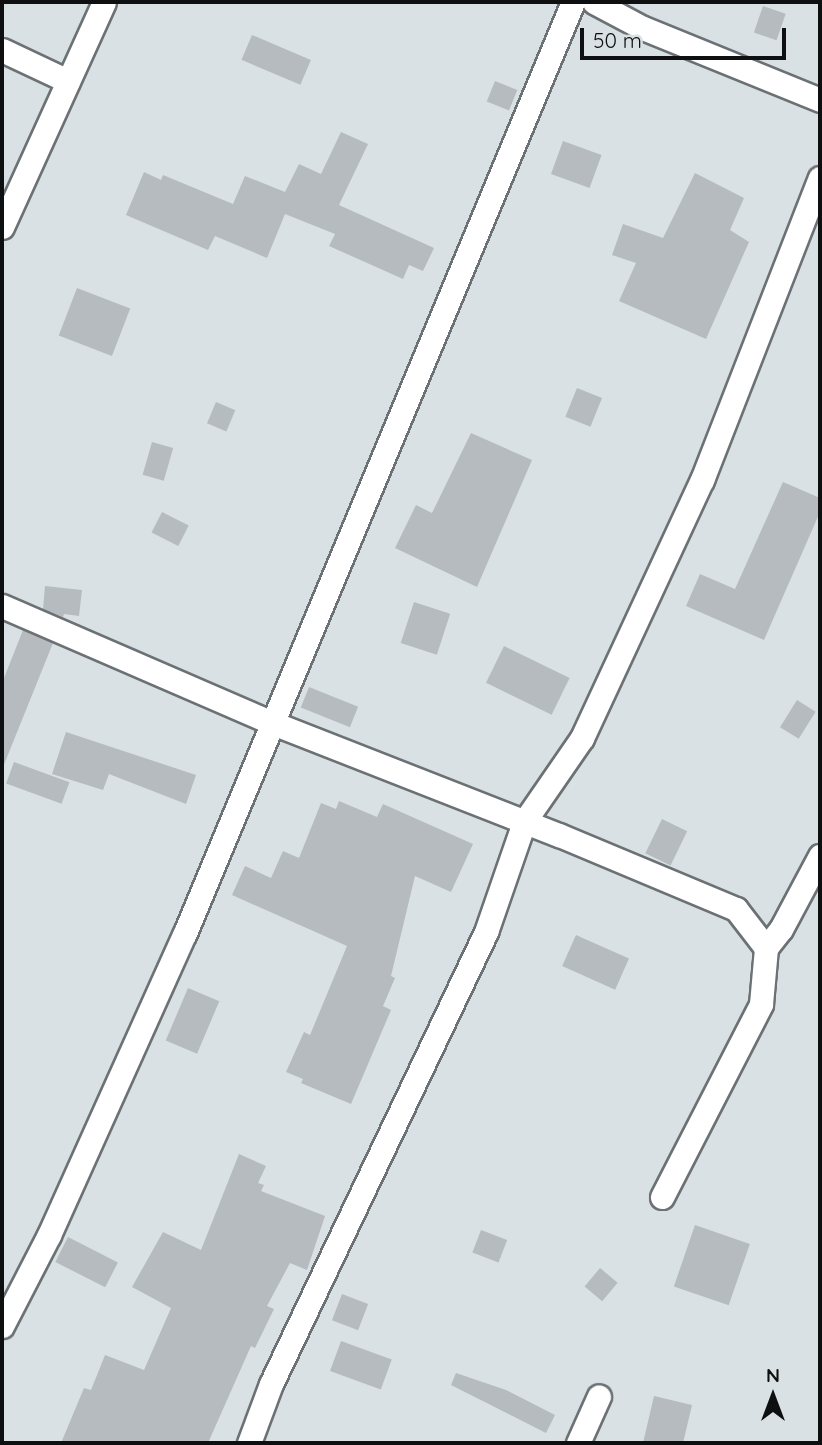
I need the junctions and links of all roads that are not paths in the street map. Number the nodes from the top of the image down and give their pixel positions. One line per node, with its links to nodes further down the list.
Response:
1 (104, 2): 5 (street)
2 (573, 2): 10 (street)
3 (594, 2): 6 (street)
4 (2, 50): 5 (street)
5 (68, 82): 8 (street)
6 (820, 100)
7 (820, 177): 11 (street)
8 (2, 227)
9 (2, 606): 10 (street)
10 (270, 722): 11 (street); 15 (street)
11 (524, 822): 13 (street); 17 (street)
12 (820, 856): 13 (street)
13 (766, 947): 14 (street)
14 (662, 1197)
15 (2, 1326)
16 (599, 1396): 18 (street)
17 (250, 1443)
18 (578, 1443)

